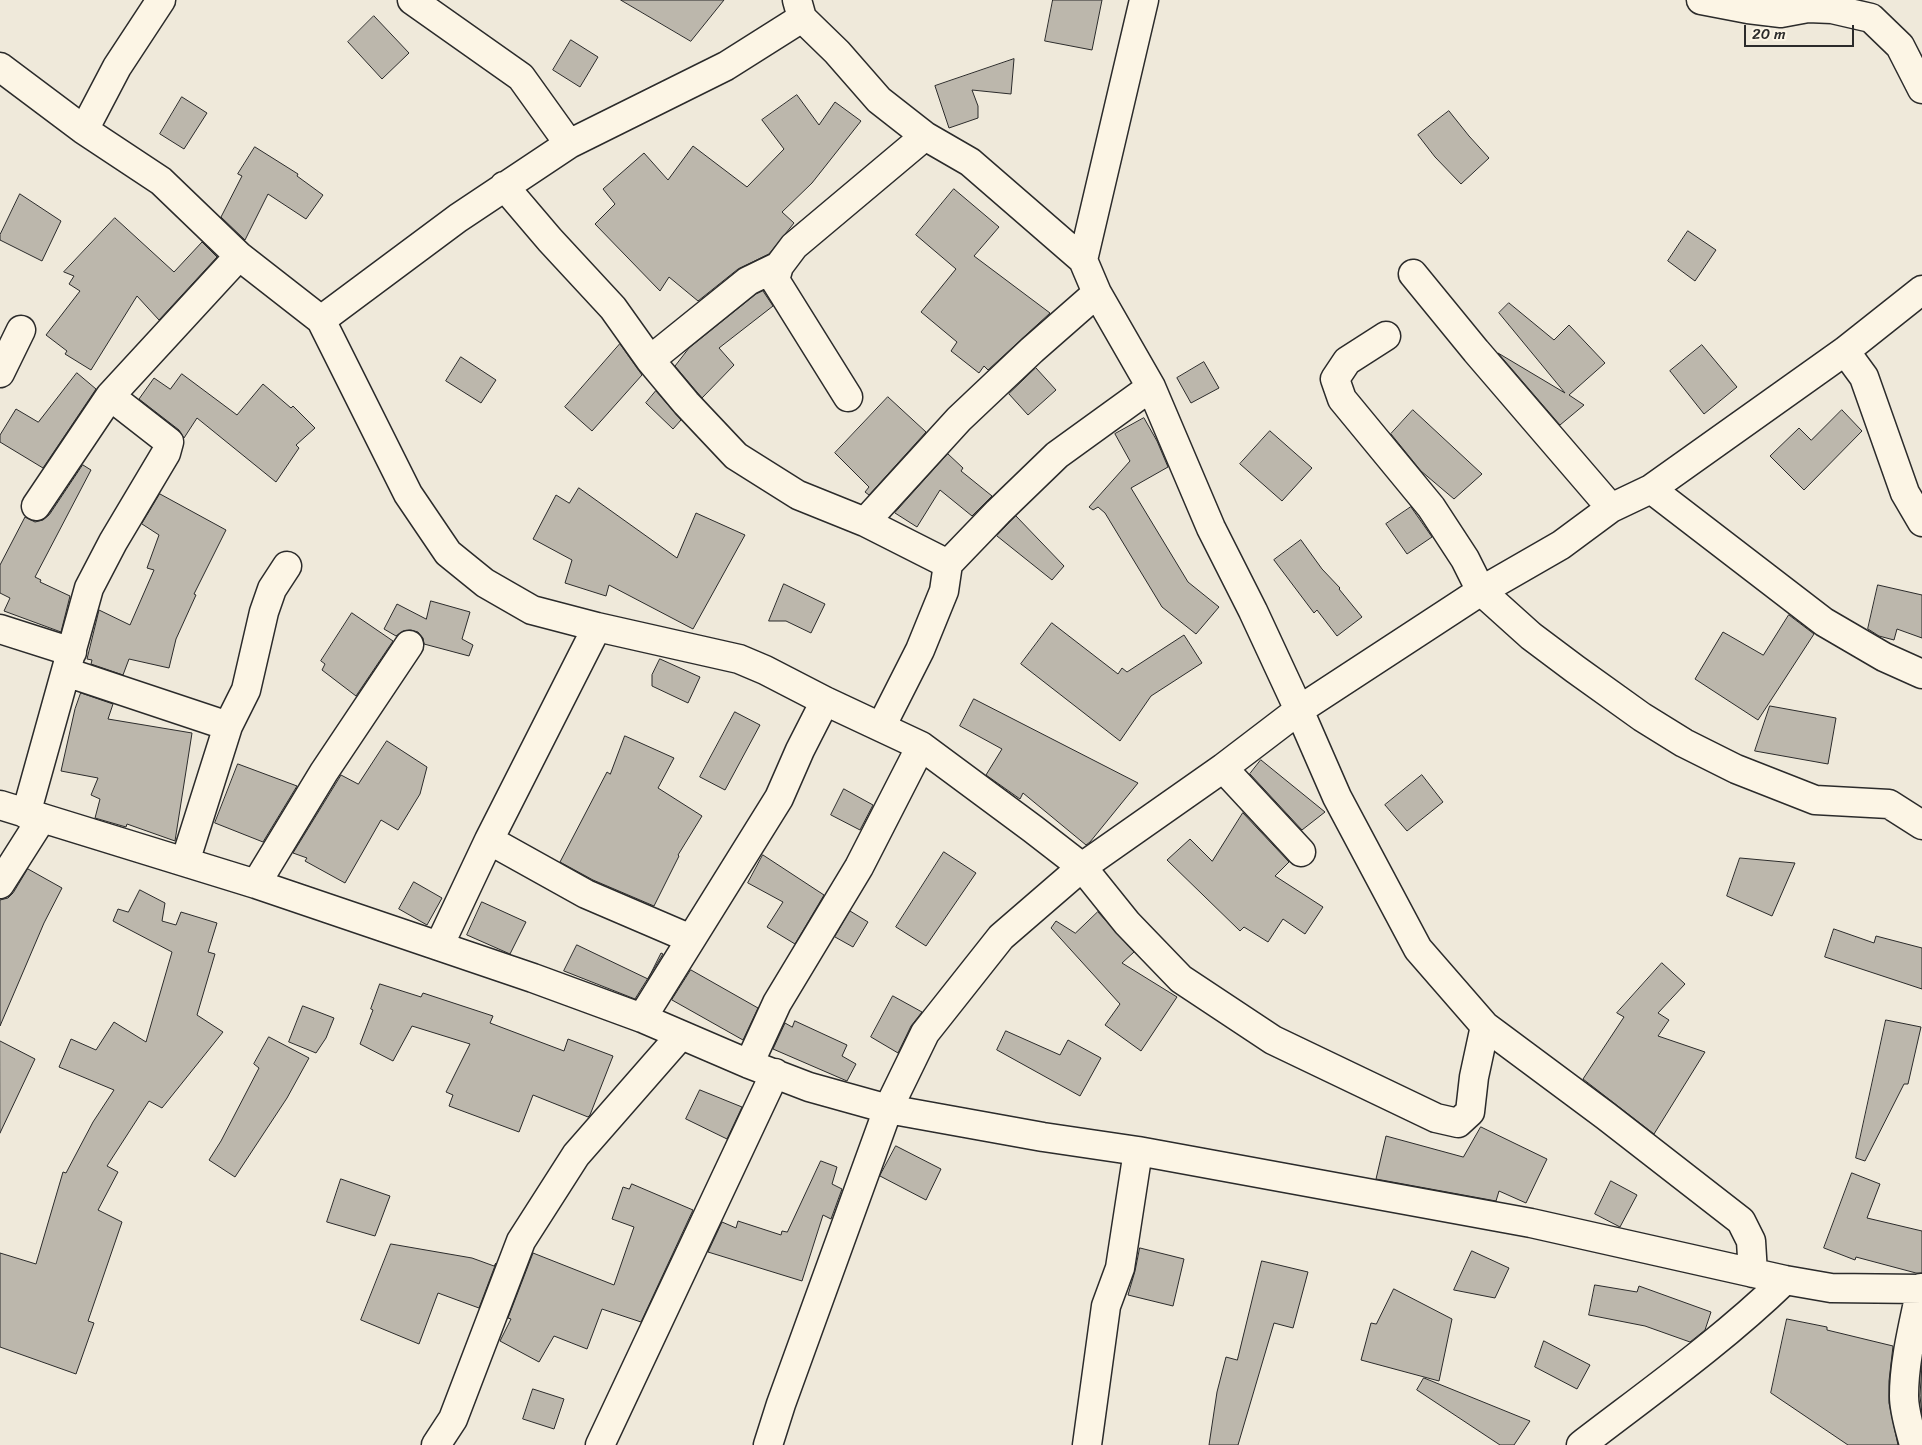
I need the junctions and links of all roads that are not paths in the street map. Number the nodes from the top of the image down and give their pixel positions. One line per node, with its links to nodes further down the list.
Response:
1 (161, 0): 8 (street)
2 (412, 0): 10 (street)
3 (1144, 0): 13 (street)
4 (1700, 0): 7 (street)
5 (800, 9): 9 (street); 10 (street)
6 (0, 67): 8 (street)
7 (1922, 89)
8 (84, 130): 12 (street)
9 (925, 136): 13 (street); 14 (street)
10 (569, 144): 11 (street)
11 (504, 186): 18 (street); 22 (street)
12 (239, 256): 18 (street); 25 (street)
13 (1084, 260): 17 (street)
14 (779, 266): 22 (street); 26 (street)
15 (1413, 274): 29 (street)
16 (1922, 290): 21 (street)
17 (1097, 293): 24 (street); 30 (street)
18 (321, 320): 35 (street)
19 (21, 330): 23 (street)
20 (1386, 336): 34 (street)
21 (1845, 351): 27 (street); 31 (street)
22 (650, 360): 30 (street)
23 (0, 372)
24 (1151, 387): 32 (street); 41 (street)
25 (110, 396): 28 (street); 38 (street)
26 (848, 397)
27 (1651, 489): 29 (street); 39 (street)
28 (36, 506)
29 (1611, 508): 34 (street)
30 (865, 522): 32 (street)
31 (1922, 522)
32 (948, 564): 43 (street)
33 (287, 566): 42 (street)
34 (1480, 591): 41 (street); 48 (street)
35 (597, 627): 40 (street); 49 (street)
36 (0, 629): 38 (street)
37 (408, 645): 54 (street)
38 (69, 662): 42 (street); 47 (street)
39 (1922, 674)
40 (825, 701): 43 (street); 55 (street)
41 (1299, 710): 45 (street); 58 (street)
42 (228, 726): 51 (street)
43 (881, 727): 44 (street)
44 (921, 746): 52 (street); 60 (street)
45 (1223, 768): 50 (street); 52 (street)
46 (0, 806): 47 (street)
47 (34, 816): 51 (street); 53 (street)
48 (1922, 825)
49 (489, 840): 55 (street); 56 (street)
50 (1301, 852)
51 (185, 862): 54 (street)
52 (1082, 868): 58 (street); 62 (street)
53 (0, 884)
54 (256, 884): 56 (street)
55 (691, 939): 57 (street)
56 (440, 946): 57 (street)
57 (642, 1018): 59 (street)
58 (1485, 1026): 64 (street)
59 (681, 1035): 60 (street); 67 (street)
60 (749, 1064): 61 (street)
61 (775, 1073): 62 (street); 68 (street)
62 (888, 1109): 63 (street); 69 (street)
63 (1138, 1151): 64 (street); 70 (street)
64 (1753, 1273): 65 (street)
65 (1785, 1280): 66 (street); 71 (street)
66 (1922, 1288): 72 (street)
67 (436, 1445)
68 (600, 1445)
69 (768, 1445)
70 (1087, 1445)
71 (1581, 1445)
72 (1914, 1445)

